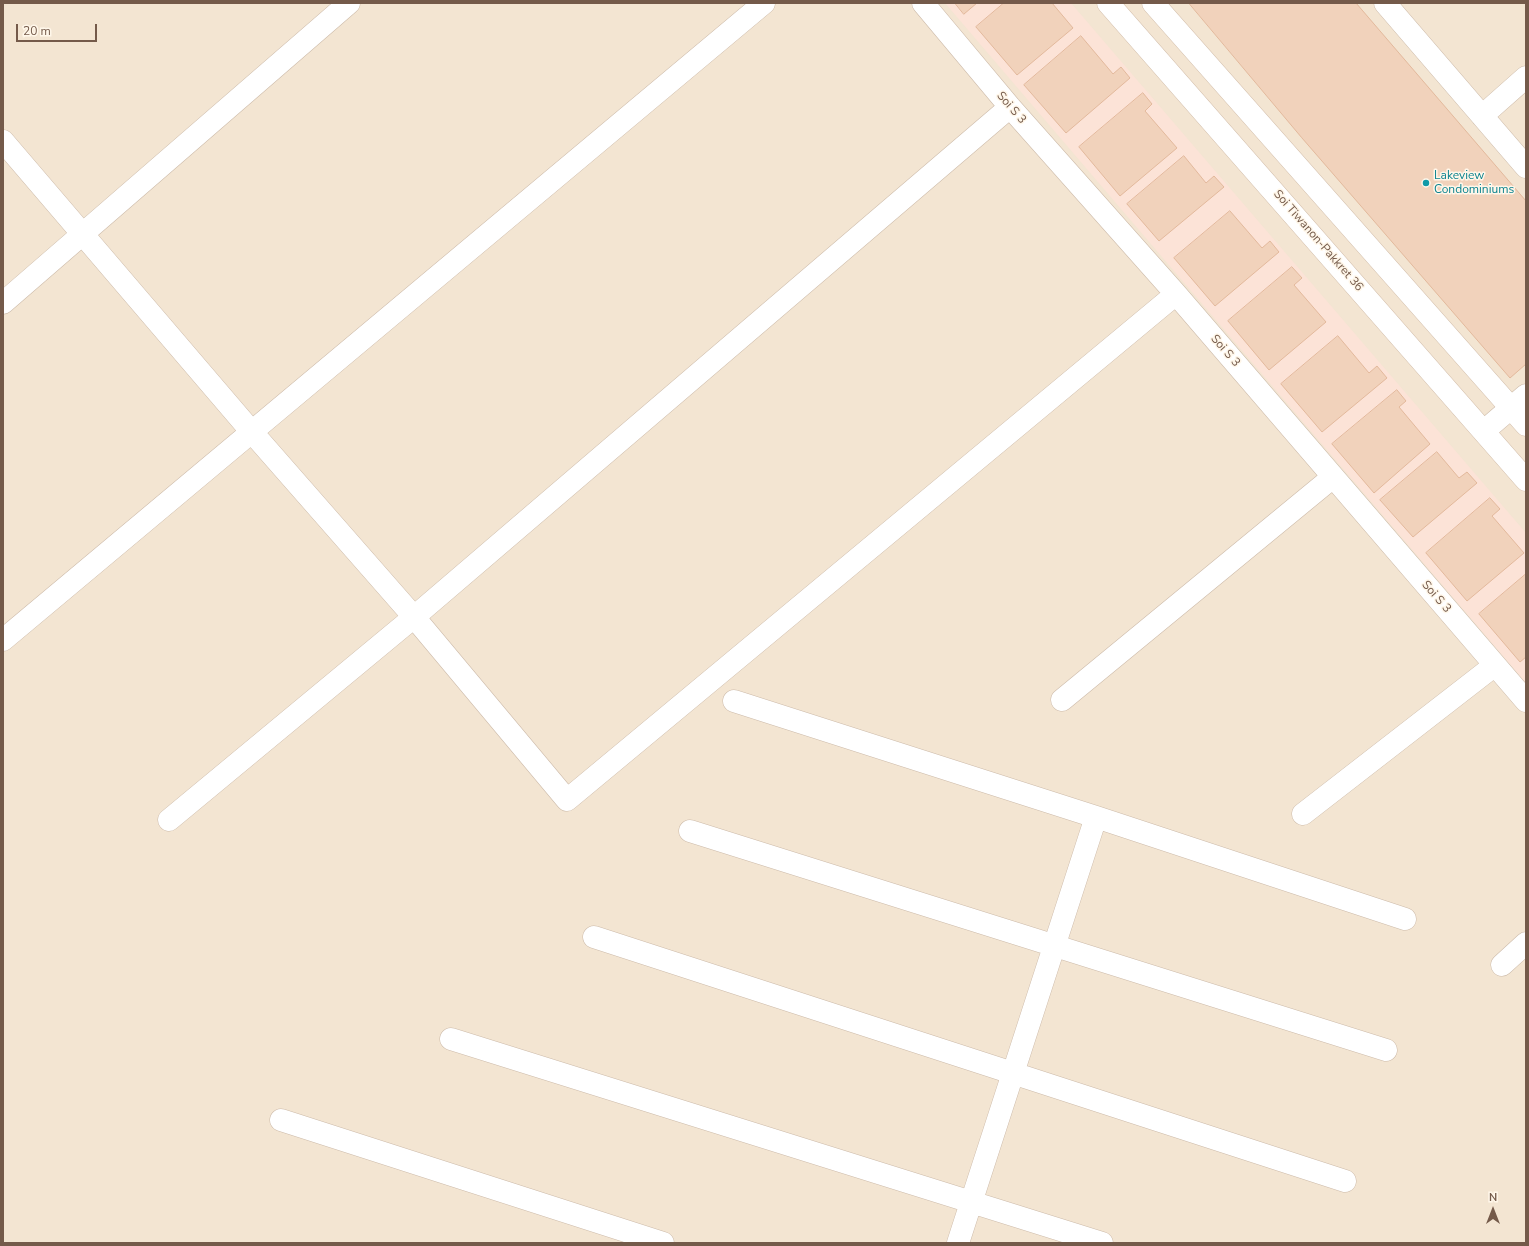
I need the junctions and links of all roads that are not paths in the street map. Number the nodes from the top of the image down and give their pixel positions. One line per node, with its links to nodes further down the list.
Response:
1 (349, 3): 12 (street)
2 (764, 3): 17 (street)
3 (923, 3): 8 (street, Soi S 3)
4 (1108, 3): 18 (street, Soi Tiwanon-Pakkret 36)
5 (1153, 3): 15 (street)
6 (1385, 3): 9 (street)
7 (1526, 77): 9 (street)
8 (1010, 107): 13 (street, Soi S 3); 21 (street)
9 (1482, 116): 11 (street)
10 (3, 140): 12 (street)
11 (1526, 167)
12 (83, 234): 14 (street); 17 (street)
13 (1176, 294): 19 (street, Soi S 3); 21 (street)
14 (3, 303)
15 (1519, 402): 16 (street); 18 (street)
16 (1526, 425)
17 (251, 431): 21 (street); 22 (street)
18 (1484, 431): 20 (street, Soi Tiwanon-Pakkret 36)
19 (1333, 477): 23 (street, Soi S 3); 24 (street)
20 (1526, 480)
21 (414, 617): 29 (street)
22 (3, 640)
23 (1495, 665): 25 (street, Soi S 3); 27 (street)
24 (1062, 700)
25 (1526, 700)
26 (734, 701): 28 (street)
27 (1303, 814)
28 (1096, 817): 31 (street); 34 (street)
29 (169, 820)
30 (690, 830): 34 (street)
31 (1405, 919)
32 (594, 937): 38 (street)
33 (1526, 943): 35 (street)
34 (1054, 945): 37 (street); 38 (street)
35 (1502, 965)
36 (451, 1039): 41 (street)
37 (1386, 1050)
38 (1013, 1073): 40 (street); 41 (street)
39 (281, 1120): 42 (street)
40 (1345, 1181)
41 (971, 1201): 43 (street); 44 (street)
42 (663, 1243)
43 (958, 1243)
44 (1102, 1243)

